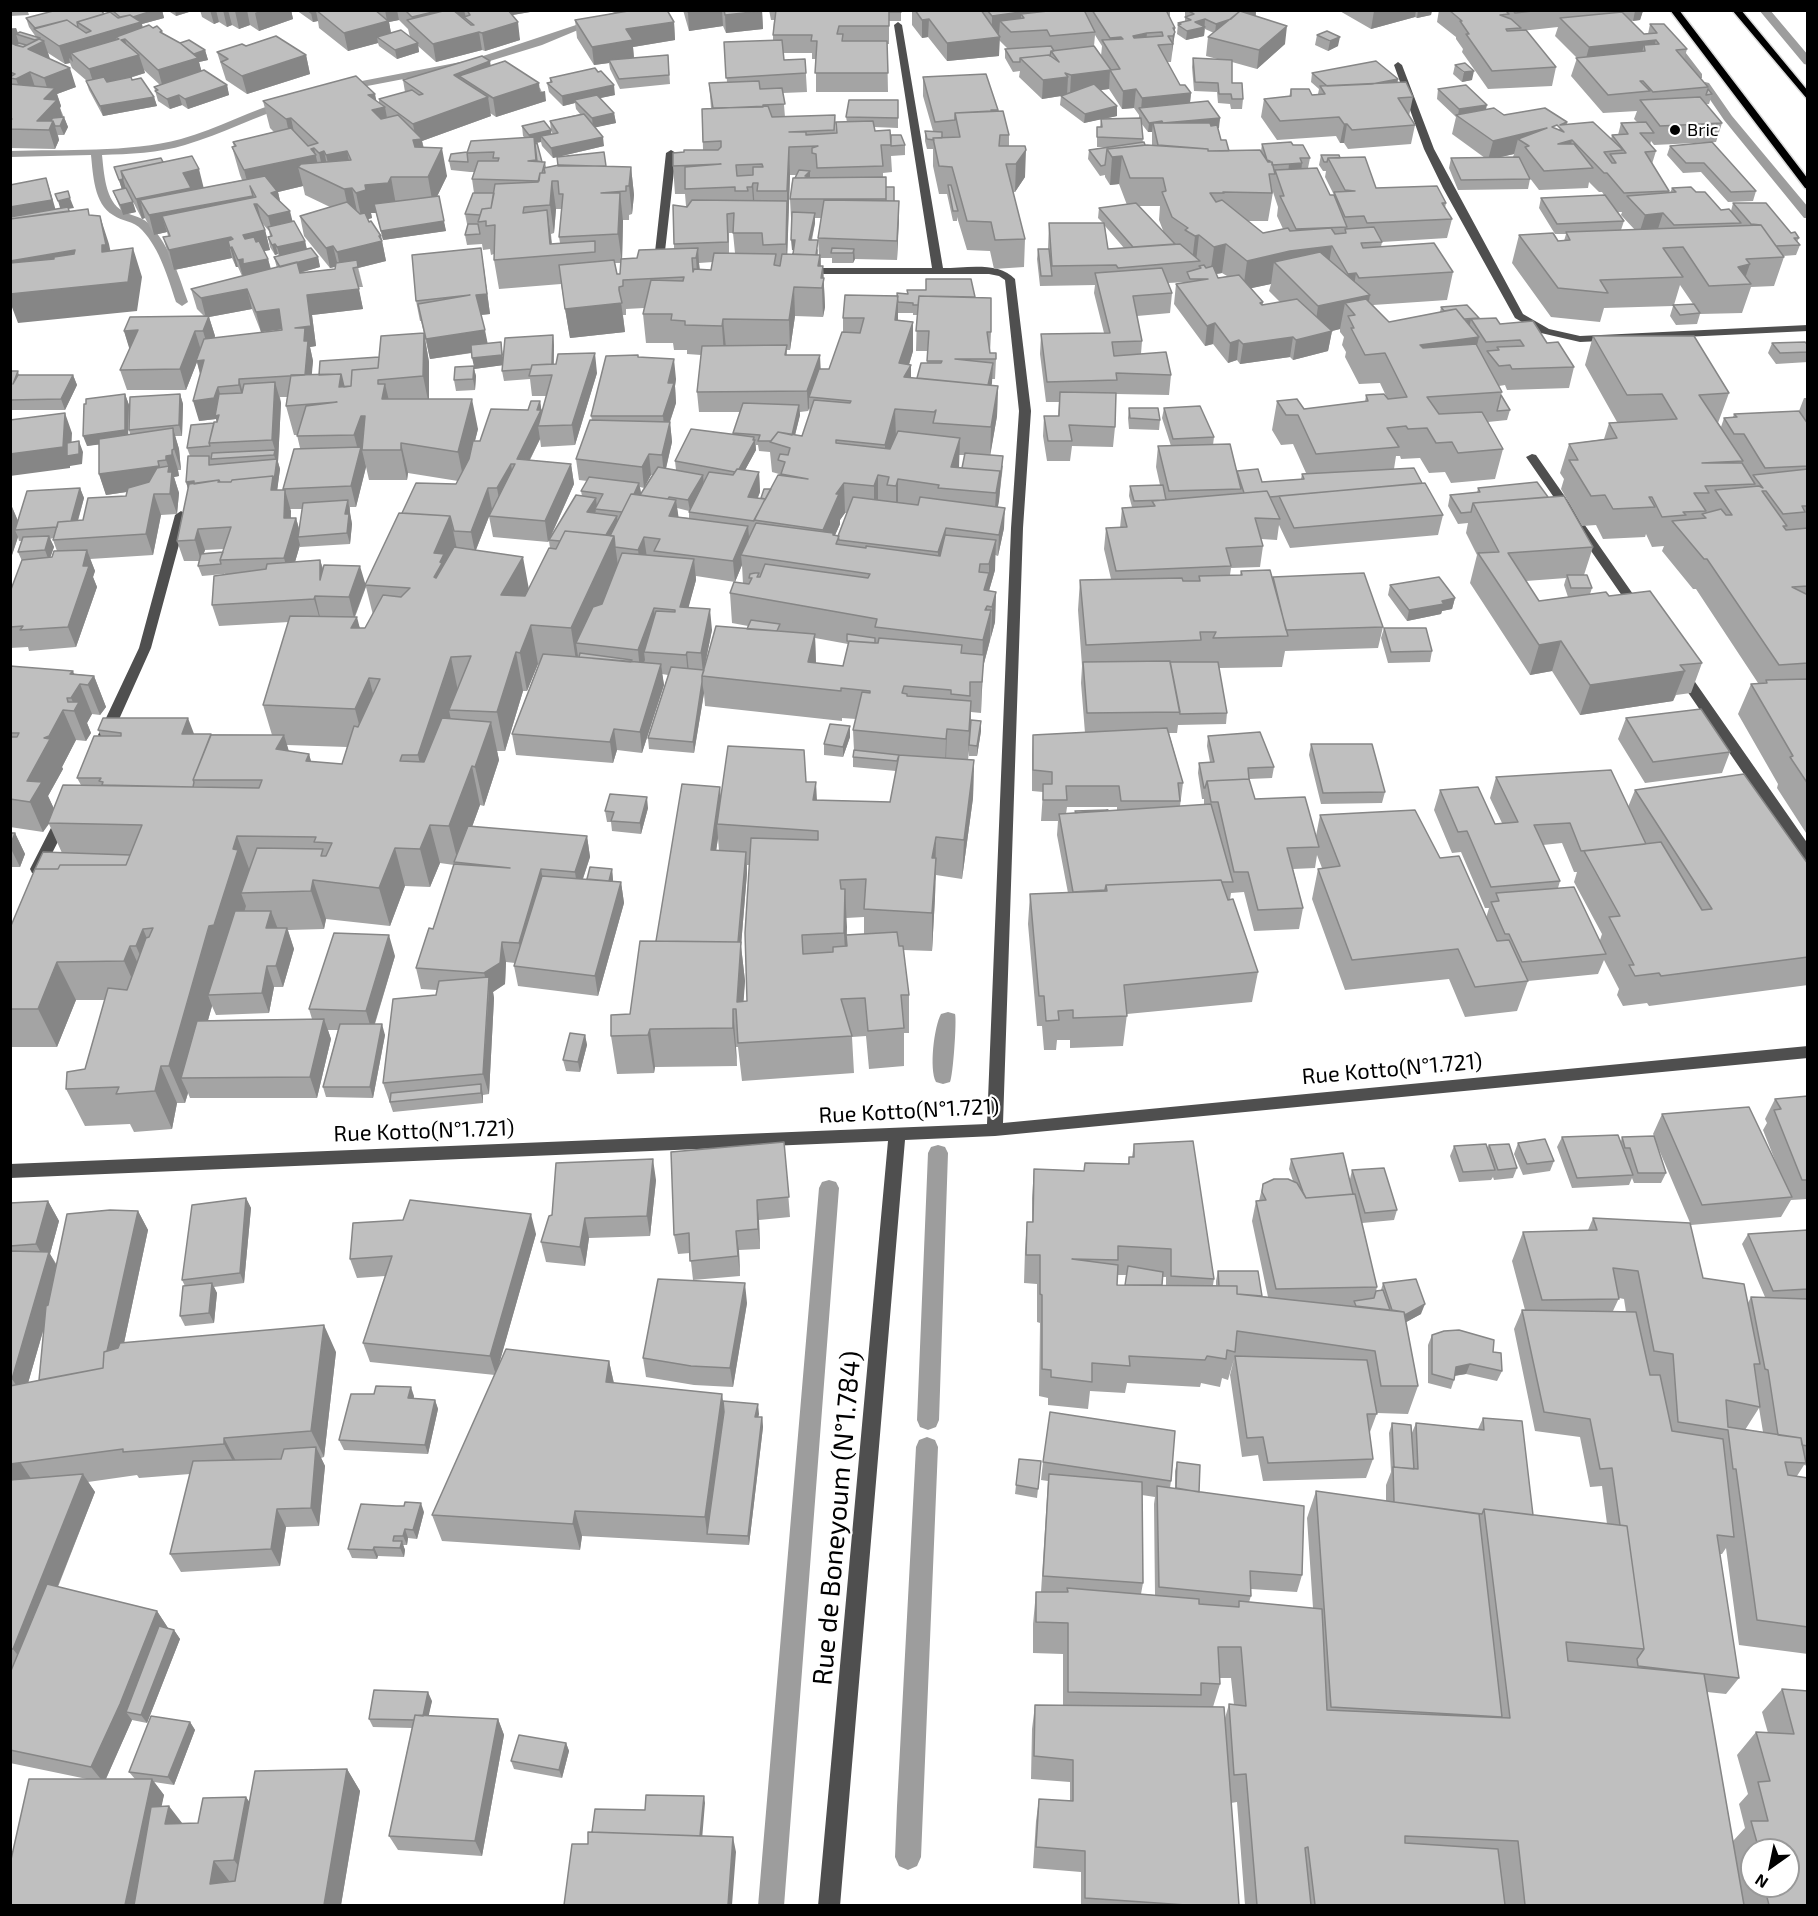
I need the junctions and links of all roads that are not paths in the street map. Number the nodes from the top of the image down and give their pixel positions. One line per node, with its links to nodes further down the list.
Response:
1 (1674, 10): 7 (main road)
2 (1736, 10): 5 (main road)
3 (897, 25): 10 (street)
4 (1398, 65): 11 (street)
5 (1808, 97)
6 (671, 153): 8 (street)
7 (1808, 186)
8 (678, 270)
9 (796, 270): 10 (street)
10 (938, 271): 21 (street)
11 (1808, 328)
12 (1533, 457): 14 (street)
13 (181, 515): 16 (street)
14 (1647, 622)
15 (1673, 661): 18 (street)
16 (101, 743)
17 (69, 806): 19 (street)
18 (1808, 856)
19 (33, 879)
20 (1808, 1052): 21 (street, Rue Kotto(N°1.721))
21 (995, 1130): 22 (street, Rue Kotto(N°1.721))
22 (897, 1135): 23 (street, Rue Kotto(N°1.721)); 24 (street, Rue de Boneyoum (N°1.784))
23 (10, 1171)
24 (829, 1905)

